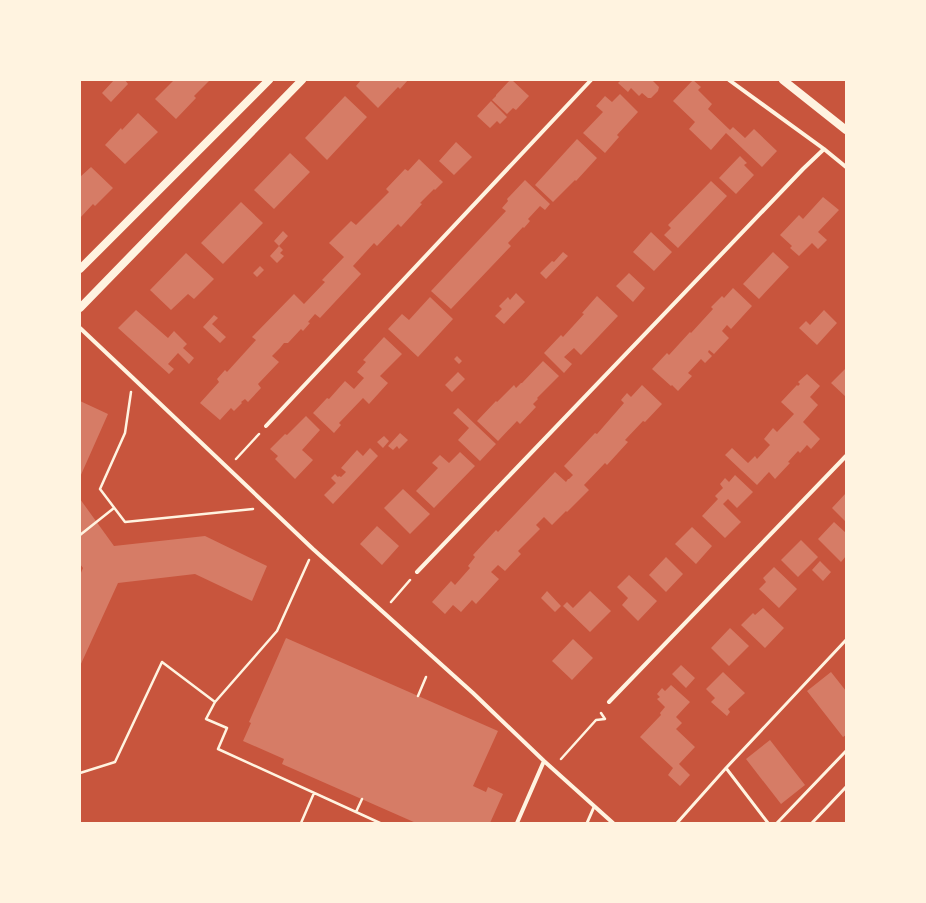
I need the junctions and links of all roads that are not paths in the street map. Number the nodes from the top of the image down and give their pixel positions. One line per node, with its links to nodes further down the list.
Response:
1 (269, 80): 9 (main road)
2 (302, 80): 10 (main road)
3 (591, 80): 12 (street)
4 (729, 80): 7 (street)
5 (783, 80): 6 (main road)
6 (846, 130)
7 (824, 149): 8 (street); 14 (street)
8 (846, 167)
9 (80, 269)
10 (80, 308)
11 (80, 328): 18 (street)
12 (266, 426)
13 (846, 456): 16 (street)
14 (417, 572)
15 (846, 640): 19 (lane)
16 (609, 702)
17 (846, 751): 27 (lane)
18 (544, 761): 21 (street); 22 (street)
19 (726, 768): 25 (lane); 26 (lane)
20 (846, 787): 28 (lane)
21 (594, 807): 23 (lane); 24 (street)
22 (517, 823)
23 (587, 823)
24 (613, 823)
25 (677, 823)
26 (768, 823)
27 (777, 823)
28 (812, 823)

